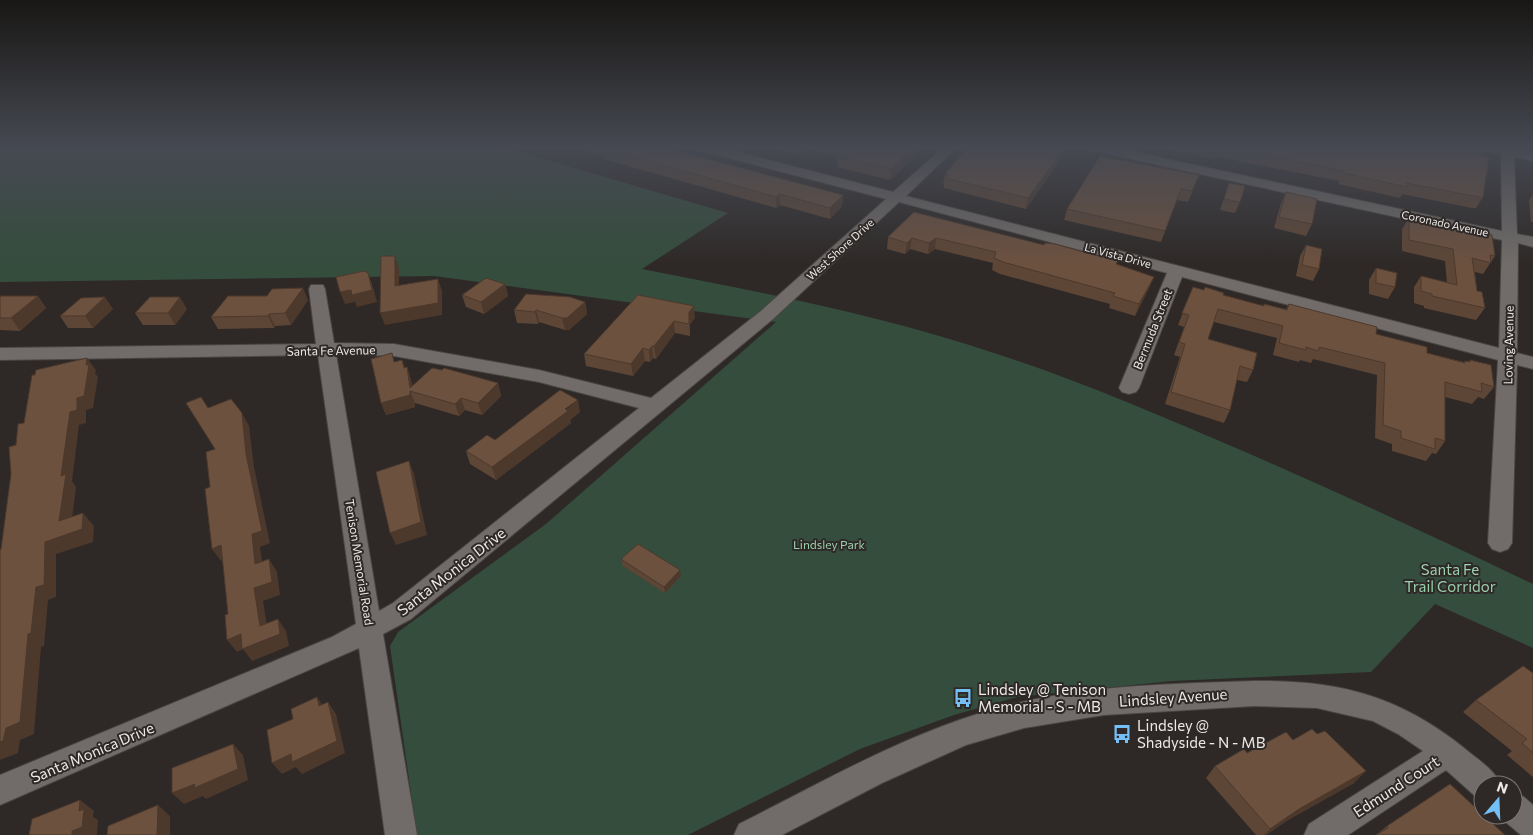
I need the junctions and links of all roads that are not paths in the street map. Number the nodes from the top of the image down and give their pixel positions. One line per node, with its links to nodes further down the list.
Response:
1 (853, 186): 5 (street, La Vista Drive)
2 (908, 186): 5 (street, West Shore Drive)
3 (1274, 186): 6 (street, Coronado Avenue)
4 (1508, 186): 6 (street, Loving Avenue)
5 (896, 197): 8 (street, La Vista Drive); 10 (street, West Shore Drive)
6 (1510, 237): 7 (street, Coronado Avenue); 12 (street, Loving Avenue)
7 (1533, 242)
8 (1176, 270): 12 (street, La Vista Drive); 15 (street, Bermuda Street)
9 (317, 289): 11 (street, Tenison Memorial Road)
10 (773, 309): 16 (street, Santa Monica Drive)
11 (327, 349): 13 (street, Santa Fe Avenue); 16 (street, Santa Fe Avenue); 18 (street, Tenison Memorial Road)
12 (1507, 356): 14 (street, La Vista Drive); 17 (street, Loving Avenue)
13 (1, 358)
14 (1533, 363)
15 (1129, 388)
16 (656, 406): 18 (street, Santa Monica Drive)
17 (1500, 542)
18 (371, 630): 21 (street, Santa Monica Drive); 24 (street, Tenison Memorial Road)
19 (1447, 752): 20 (street, Lindsley Avenue); 25 (street, Lindsley Avenue); 26 (street, Edmund Court)
20 (1474, 775)
21 (0, 790)
22 (1523, 816): 23 (street)
23 (1533, 825)
24 (401, 835)
25 (750, 835)
26 (1320, 835)

